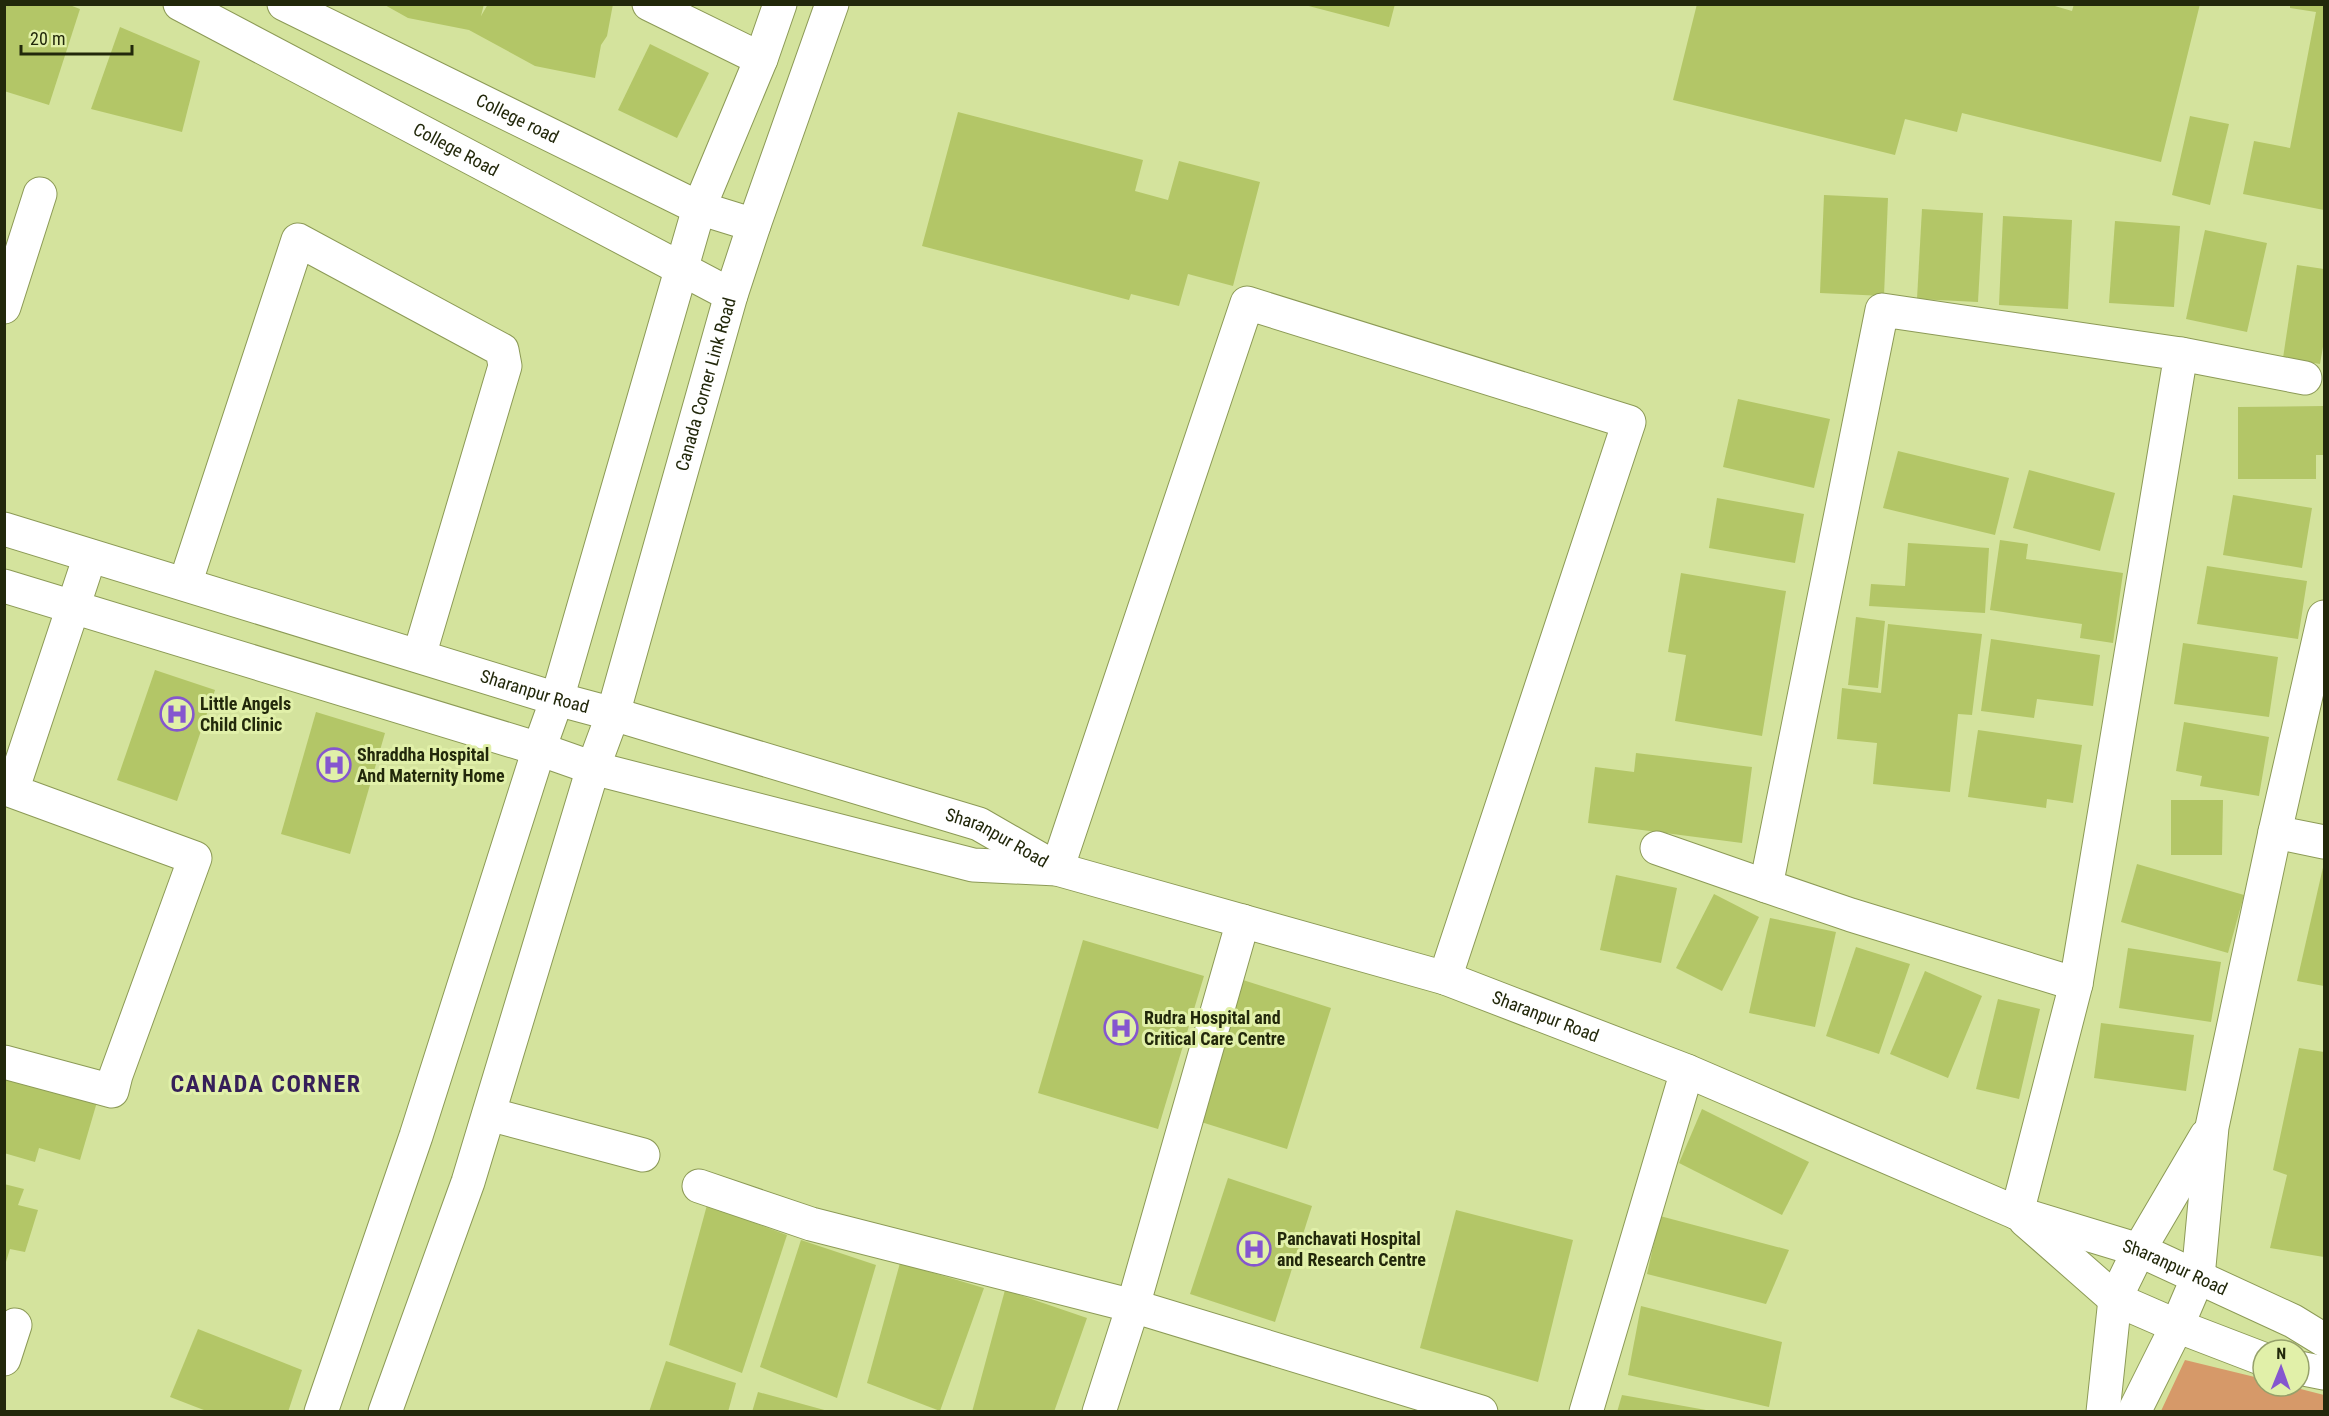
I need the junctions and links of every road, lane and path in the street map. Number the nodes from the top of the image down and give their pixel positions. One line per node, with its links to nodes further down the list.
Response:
1 (180, 4): 10 (street, College Road)
2 (284, 4): 8 (street, College road)
3 (650, 4): 6 (street)
4 (780, 4): 6 (street)
5 (832, 4): 9 (street, Canada Corner Link Road)
6 (760, 59): 8 (street)
7 (40, 194): 12 (street)
8 (699, 208): 9 (street, College road); 10 (street)
9 (754, 225): 11 (street, Canada Corner Link Road)
10 (683, 270): 11 (street, College Road); 22 (street)
11 (731, 295): 23 (street, Canada Corner Link Road)
12 (4, 308)
13 (2181, 354): 14 (street); 31 (street); 34 (street)
14 (2305, 378)
15 (4, 529): 16 (street, Sharanpur Road)
16 (90, 556): 17 (street, Sharanpur Road); 19 (street)
17 (185, 584): 21 (street, Sharanpur Road); 21 (street)
18 (4, 586): 19 (street, Sharanpur Road)
19 (74, 606): 24 (street, Sharanpur Road); 26 (street)
20 (2325, 617): 27 (street)
21 (419, 656): 22 (street, Sharanpur Road)
22 (557, 699): 23 (street, Sharanpur Road); 24 (street)
23 (613, 714): 25 (street, Canada Corner Link Road); 30 (street, Sharanpur Road)
24 (540, 749): 25 (street, Sharanpur Road); 51 (street)
25 (593, 768): 30 (street, Sharanpur Road); 37 (street, Canada Corner Link Road)
26 (8, 791): 35 (street)
27 (2275, 832): 28 (street); 38 (street)
28 (2325, 842)
29 (1657, 848): 31 (street)
30 (1057, 869): 32 (street, Sharanpur Road); 33 (street)
31 (1766, 886): 34 (street)
32 (1243, 921): 33 (street, Sharanpur Road); 45 (street)
33 (1445, 978): 36 (street, Sharanpur Road)
34 (2076, 984): 41 (street)
35 (4, 1062)
36 (1687, 1071): 41 (street, Sharanpur Road); 55 (street)
37 (489, 1114): 39 (street); 52 (street, Canada Corner Link Road)
38 (2212, 1127): 42 (street); 43 (street)
39 (643, 1155)
40 (699, 1186): 45 (street)
41 (2017, 1213): 42 (street, Sharanpur Road); 44 (street, Sharanpur Road)
42 (2139, 1250): 43 (street, Sharanpur Road); 44 (street)
43 (2198, 1277): 47 (street); 48 (street, Sharanpur Road)
44 (2115, 1299): 47 (street, Sharanpur Road); 56 (street)
45 (1134, 1306): 53 (street); 54 (street)
46 (15, 1325): 50 (street)
47 (2177, 1326): 49 (street, Sharanpur Road); 57 (street)
48 (2325, 1340)
49 (2251, 1354)
50 (4, 1359)
51 (321, 1412)
52 (385, 1412)
53 (1099, 1412)
54 (1481, 1412)
55 (1586, 1412)
56 (2103, 1412)
57 (2134, 1412)

